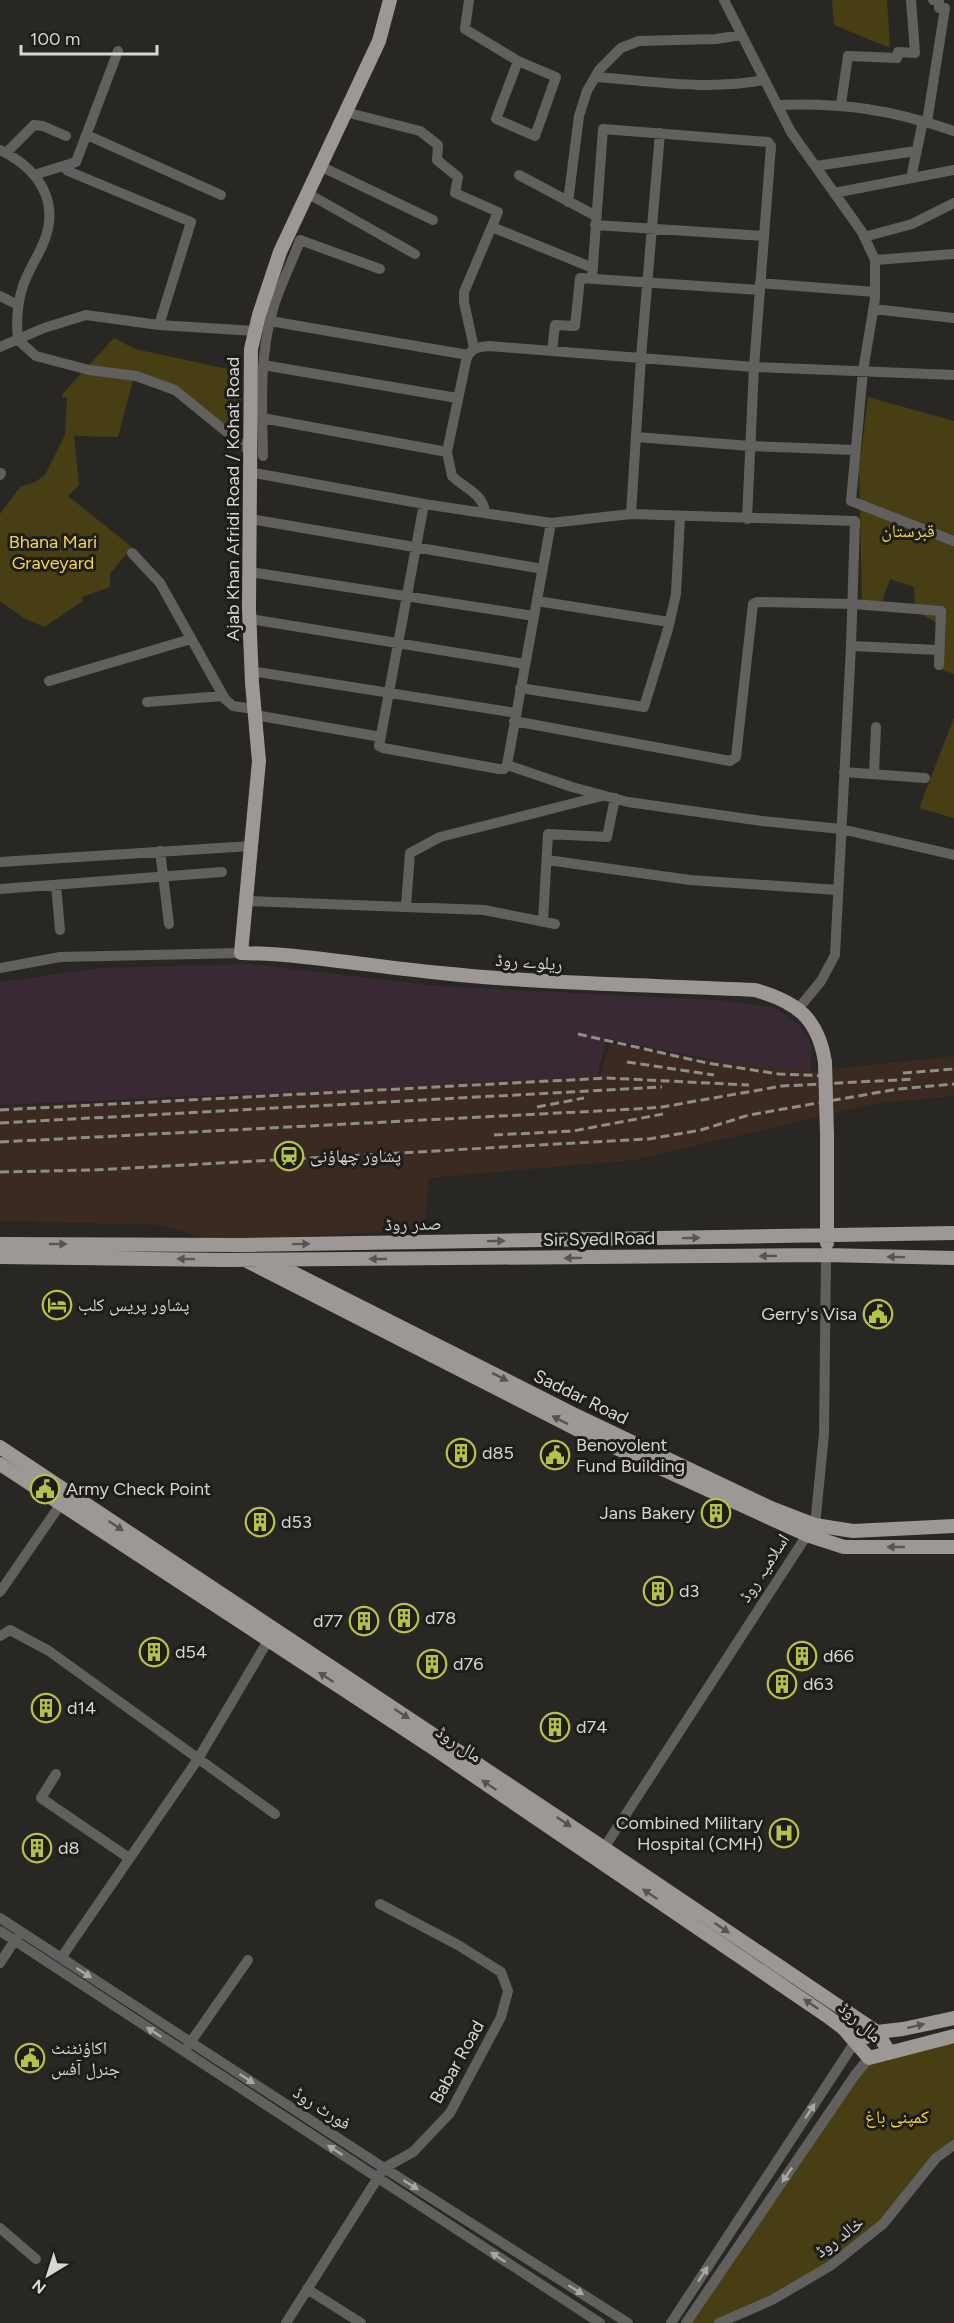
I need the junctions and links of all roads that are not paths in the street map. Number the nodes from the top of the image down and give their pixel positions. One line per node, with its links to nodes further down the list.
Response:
1 (390, 0): 13 (main road, Ajab Khan Afridi Road / Kohat Road)
2 (469, 0): 8 (street)
3 (724, 0): 6 (street)
4 (911, 0): 11 (street)
5 (933, 0): 14 (street)
6 (742, 35): 9 (street); 10 (street)
7 (118, 51): 17 (street)
8 (518, 61): 8 (street)
9 (595, 77): 10 (street); 31 (street)
10 (764, 80): 12 (street)
11 (841, 104): 12 (street); 14 (street)
12 (777, 105): 23 (street)
13 (345, 112): 22 (main road, Ajab Khan Afridi Road / Kohat Road); 35 (street)
14 (925, 122): 15 (street); 20 (street)
15 (954, 131)
16 (660, 133): 34 (street); 36 (street); 37 (street)
17 (87, 135): 21 (street); 30 (street)
18 (66, 136): 19 (street)
19 (3, 152): 25 (street)
20 (916, 152): 23 (street); 27 (street)
21 (63, 166): 25 (street); 52 (street)
22 (320, 166): 28 (main road, Ajab Khan Afridi Road / Kohat Road); 33 (street)
23 (816, 166): 29 (street)
24 (954, 170): 27 (street)
25 (34, 175): 48 (street)
26 (519, 175): 31 (street)
27 (911, 178): 29 (street)
28 (307, 193): 39 (street); 53 (main road, Ajab Khan Afridi Road / Kohat Road)
29 (834, 193): 38 (street)
30 (221, 195)
31 (568, 202): 34 (street)
32 (954, 203): 38 (street)
33 (433, 220)
34 (596, 221): 36 (street); 43 (street)
35 (492, 227): 43 (street); 56 (street)
36 (652, 230): 37 (street); 44 (street)
37 (764, 236): 45 (street)
38 (864, 237): 41 (street)
39 (415, 254)
40 (954, 254): 41 (street)
41 (875, 260): 46 (street)
42 (380, 268): 51 (street)
43 (592, 273): 44 (street); 57 (street)
44 (647, 282): 45 (street); 58 (street)
45 (760, 286): 46 (street); 60 (street)
46 (875, 292): 49 (street)
47 (0, 297): 48 (street)
48 (18, 305): 54 (street)
49 (873, 309): 50 (street); 61 (street)
50 (954, 318)
51 (270, 321): 56 (street); 59 (street)
52 (159, 325): 53 (street); 54 (street)
53 (255, 331): 69 (main road, Ajab Khan Afridi Road / Kohat Road)
54 (18, 340): 55 (street); 69 (street)
55 (0, 347)
56 (471, 351): 57 (street); 63 (street)
57 (552, 351): 58 (street)
58 (641, 357): 60 (street); 65 (street)
59 (263, 365): 63 (street); 64 (street)
60 (754, 367): 61 (street); 66 (street)
61 (863, 370): 62 (street); 67 (street)
62 (954, 372)
63 (457, 398): 68 (street)
64 (262, 418): 68 (street); 69 (street)
65 (636, 437): 66 (street); 73 (street)
66 (750, 446): 67 (street); 76 (street)
67 (855, 450): 78 (street)
68 (447, 452): 72 (street)
69 (257, 454): 70 (main road, Ajab Khan Afridi Road / Kohat Road)
70 (249, 472): 71 (street); 75 (main road, Ajab Khan Afridi Road / Kohat Road)
71 (424, 504): 72 (street); 79 (street)
72 (485, 513): 77 (street)
73 (631, 514): 74 (street); 77 (street)
74 (680, 517): 76 (street); 88 (street)
75 (249, 519): 79 (street); 82 (main road, Ajab Khan Afridi Road / Kohat Road)
76 (747, 519): 85 (street)
77 (551, 523): 81 (street)
78 (954, 541)
79 (416, 547): 81 (street); 83 (street)
80 (132, 554): 89 (street)
81 (543, 569): 84 (street)
82 (249, 572): 83 (street); 87 (main road, Ajab Khan Afridi Road / Kohat Road)
83 (407, 596): 86 (street); 90 (street)
84 (537, 601): 86 (street); 88 (street)
85 (852, 603): 91 (street); 92 (street); 102 (street)
86 (534, 616): 93 (street)
87 (250, 619): 90 (street); 95 (main road, Ajab Khan Afridi Road / Kohat Road)
88 (669, 622): 97 (street)
89 (191, 639): 96 (street); 99 (street)
90 (398, 644): 93 (street); 98 (street)
91 (851, 646): 92 (street); 106 (street)
92 (939, 650): 94 (street)
93 (525, 664): 97 (street)
94 (939, 665)
95 (251, 671): 98 (street); 101 (main road, Ajab Khan Afridi Road / Kohat Road)
96 (49, 681)
97 (520, 688): 102 (street)
98 (389, 693): 102 (street); 104 (street)
99 (223, 696): 100 (street); 101 (street)
100 (147, 702)
101 (254, 712): 104 (street); 111 (main road, Ajab Khan Afridi Road / Kohat Road)
102 (515, 717): 105 (street)
103 (876, 727): 107 (street)
104 (381, 737): 105 (street)
105 (507, 765): 109 (street)
106 (844, 772): 107 (street); 110 (street)
107 (874, 774): 108 (street)
108 (925, 778)
109 (610, 797): 110 (street); 114 (street); 122 (street)
110 (841, 829): 113 (street); 120 (street)
111 (251, 846): 112 (street); 121 (main road, Ajab Khan Afridi Road / Kohat Road)
112 (160, 851): 115 (street); 117 (street)
113 (954, 855)
114 (547, 860): 120 (street); 123 (street)
115 (0, 862)
116 (222, 872): 117 (street)
117 (163, 876): 118 (street); 124 (street)
118 (56, 885): 119 (street); 126 (street)
119 (0, 889)
120 (838, 890): 129 (street)
121 (246, 901): 122 (street); 127 (main road, Ajab Khan Afridi Road / Kohat Road)
122 (406, 906): 123 (street)
123 (543, 921): 125 (street)
124 (169, 924)
125 (555, 924)
126 (60, 930)
127 (241, 953): 128 (street, ریلوے روڈ); 129 (main road, ریلوے روڈ)
128 (0, 968)
129 (798, 1009): 131 (main road, ریلوے روڈ, bridge)
130 (954, 1233): 131 (main road, صدر روڈ)
131 (827, 1237): 133 (main road, صدر روڈ, one-way to 131); 134 (main road, ریلوے روڈ)
132 (0, 1244): 133 (main road, صدر روڈ, one-way to 133)
133 (243, 1245): 137 (main road, Saddar Road)
134 (826, 1255): 136 (main road, Sir Syed Road, one-way to 134); 137 (main road, Sir Syed Road, one-way to 137); 144 (street, اسلامیہ روڈ)
135 (0, 1257): 138 (main road, one-way to 135)
136 (954, 1258)
137 (268, 1259): 138 (main road, Sir Syed Road); 139 (main road, Saddar Road)
138 (244, 1260): 139 (main road, Saddar Road)
139 (334, 1300): 144 (main road, Saddar Road)
140 (0, 1448): 142 (main road, مال روڈ)
141 (0, 1464): 142 (main road, مال روڈ)
142 (64, 1499): 146 (street); 148 (main road, مال روڈ); 149 (main road, مال روڈ, one-way to 149)
143 (954, 1526): 144 (main road, Saddar Road)
144 (811, 1530): 145 (main road, Saddar Road, one-way to 144); 153 (street, اسلامیہ روڈ)
145 (954, 1547)
146 (0, 1593)
147 (0, 1636): 150 (street)
148 (269, 1639): 149 (main road, مال روڈ, one-way to 148); 150 (street)
149 (442, 1747): 153 (main road, مال روڈ)
150 (198, 1759): 152 (street); 154 (street)
151 (56, 1774): 154 (street)
152 (275, 1814)
153 (601, 1853): 163 (main road, مال روڈ, one-way to 163); 165 (main road, مال روڈ, one-way to 153)
154 (129, 1858): 159 (street)
155 (380, 1904): 170 (street, Babar Road)
156 (0, 1918): 158 (street, فورٹ روڈ)
157 (0, 1931): 158 (street, فورٹ روڈ)
158 (17, 1936): 159 (street, فورٹ روڈ); 161 (street); 166 (street, فورٹ روڈ, one-way to 158)
159 (61, 1958): 166 (street, فورٹ روڈ, one-way to 166)
160 (248, 1960): 166 (street)
161 (0, 1964)
162 (954, 2018): 163 (main road, مال روڈ, one-way to 162)
163 (877, 2032): 165 (main road); 167 (main road, مال روڈ)
164 (954, 2036): 167 (main road, مال روڈ)
165 (855, 2042): 168 (main road, مال روڈ); 179 (street, one-way to 165)
166 (187, 2047): 170 (street, فورٹ روڈ, one-way to 170); 171 (street, فورٹ روڈ, one-way to 166)
167 (889, 2052): 168 (main road, مال روڈ)
168 (869, 2058): 180 (street, one-way to 180)
169 (954, 2145): 181 (street, خالد روڈ)
170 (384, 2168): 171 (street); 178 (street, فورٹ روڈ, one-way to 178)
171 (378, 2178): 174 (street); 177 (street, فورٹ روڈ, one-way to 171)
172 (0, 2228): 173 (street)
173 (36, 2259)
174 (307, 2289): 175 (street); 176 (street)
175 (286, 2323)
176 (361, 2323)
177 (600, 2323)
178 (628, 2323)
179 (671, 2323)
180 (686, 2323)
181 (719, 2323)

